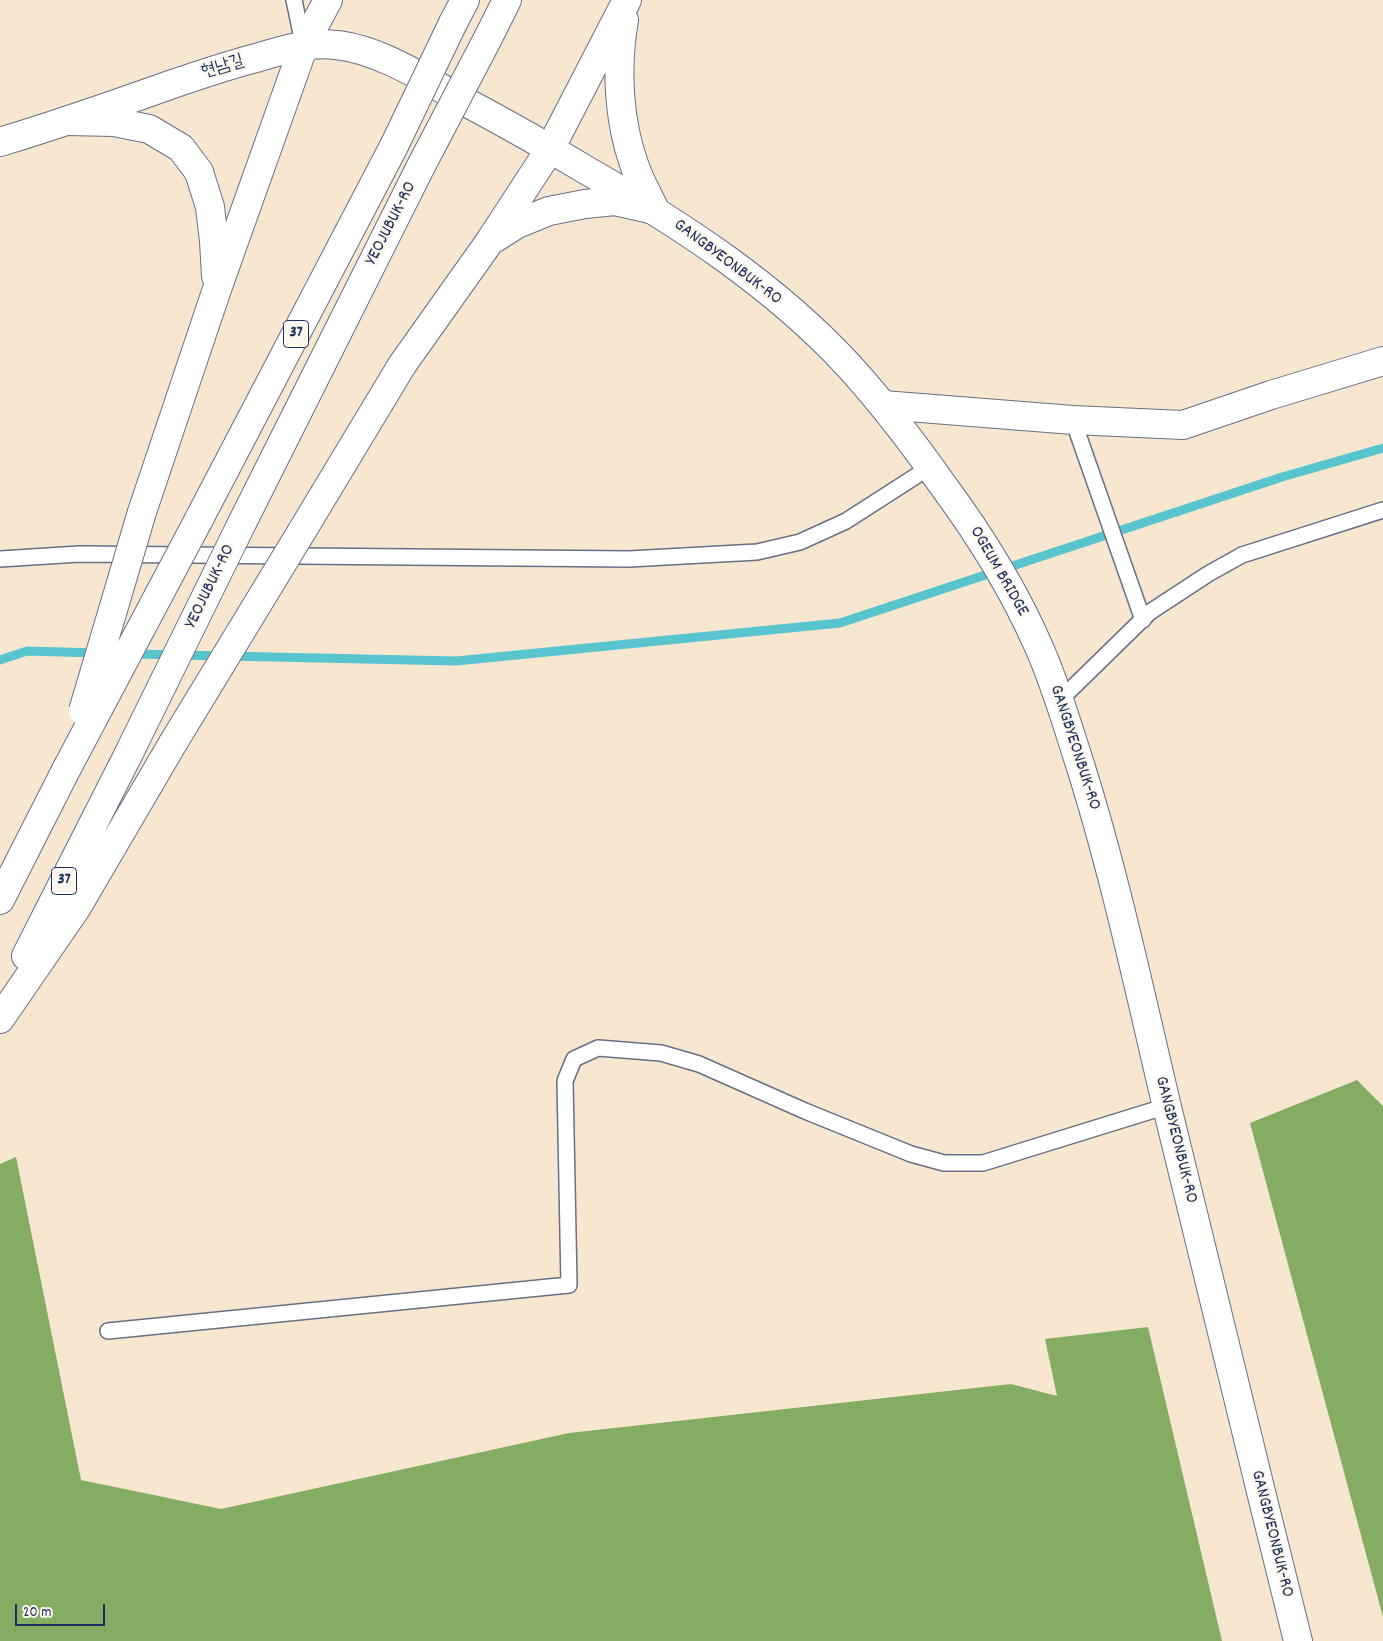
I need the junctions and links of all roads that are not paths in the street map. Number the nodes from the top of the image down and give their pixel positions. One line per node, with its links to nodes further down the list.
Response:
1 (294, 0): 6 (lane)
2 (328, 0): 6 (main road)
3 (507, 0): 26 (main road, YEOJUBUK-RO / 37, bridge)
4 (627, 1): 10 (main road); 11 (main road)
5 (459, 12): 24 (main road, YEOJUBUK-RO / 37, bridge)
6 (304, 45): 7 (main road, 현남길); 8 (main road, 현남길); 13 (main road)
7 (445, 90): 10 (main road, GANGBYEONBUK-RO)
8 (67, 121): 9 (main road, 현남길); 13 (main road)
9 (0, 142)
10 (550, 149): 11 (main road, GANGBYEONBUK-RO); 12 (main road)
11 (654, 210): 12 (main road); 15 (main road, GANGBYEONBUK-RO)
12 (490, 241): 27 (main road, bridge)
13 (216, 292): 24 (main road, bridge)
14 (1383, 361): 16 (main road)
15 (883, 405): 16 (main road); 17 (main road, GANGBYEONBUK-RO)
16 (1073, 420): 21 (lane)
17 (930, 467): 18 (main road, GANGBYEONBUK-RO); 20 (lane)
18 (954, 500): 22 (main road, OGEUM BRIDGE)
19 (1383, 510): 21 (lane)
20 (0, 559)
21 (1143, 620): 23 (lane)
22 (1038, 644): 23 (main road, GANGBYEONBUK-RO)
23 (1060, 700): 28 (main road, GANGBYEONBUK-RO)
24 (67, 768): 25 (main road, 37)
25 (0, 900)
26 (0, 1007)
27 (0, 1019)
28 (1167, 1106): 29 (lane); 30 (main road, GANGBYEONBUK-RO)
29 (108, 1331)
30 (1298, 1641)

